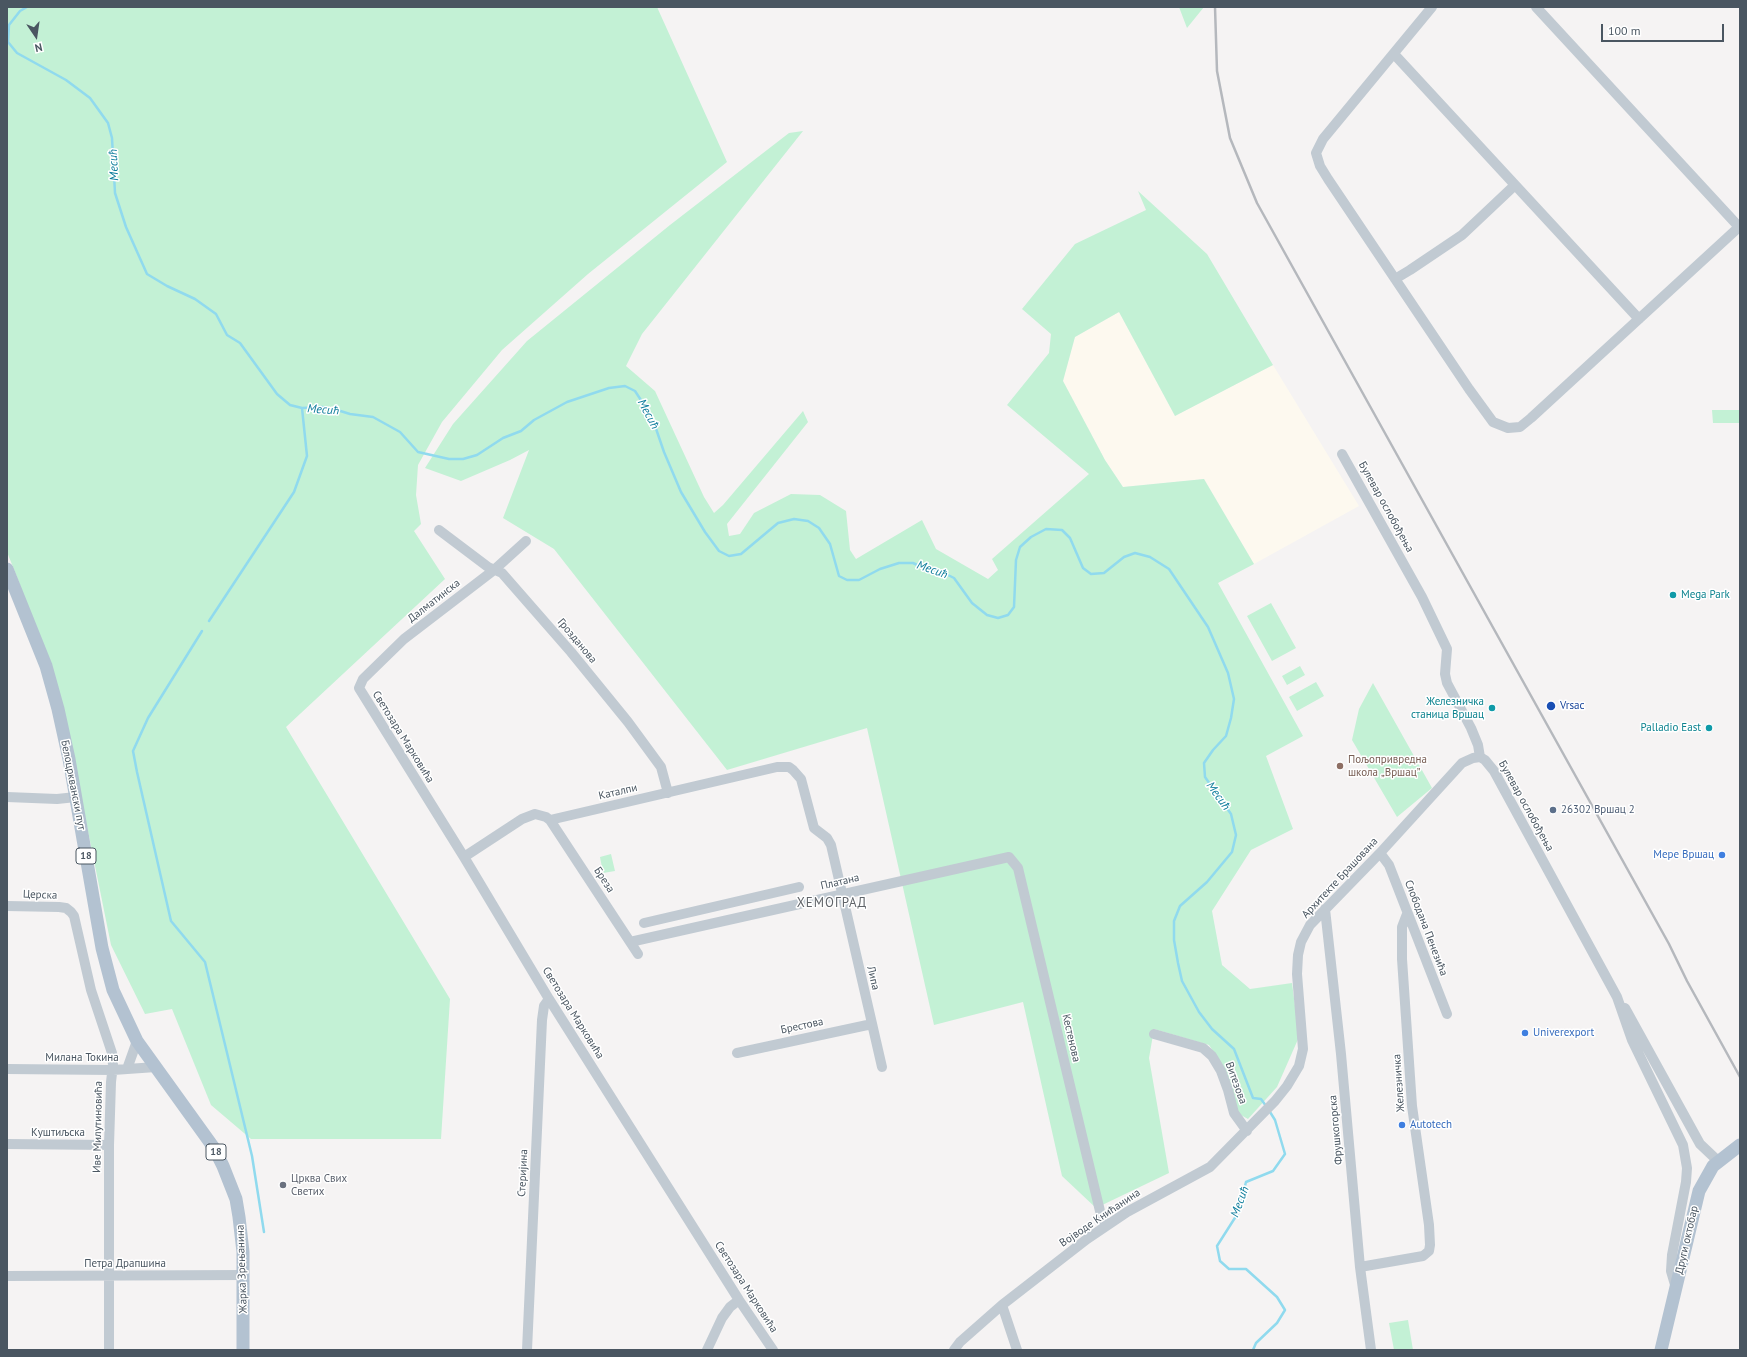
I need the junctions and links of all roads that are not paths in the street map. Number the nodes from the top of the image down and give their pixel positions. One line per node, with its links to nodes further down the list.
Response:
1 (1432, 7): 3 (street)
2 (1536, 7): 5 (street)
3 (1394, 54): 4 (street); 6 (street)
4 (1515, 185): 6 (street); 7 (street)
5 (1740, 227): 7 (street)
6 (1395, 279): 7 (street)
7 (1639, 319)
8 (1342, 454): 15 (street, Булевар ослобођења)
9 (438, 530): 12 (street, Грозданова)
10 (526, 541): 12 (street, Далматинска)
11 (7, 569): 13 (main road, Белоцрквански пут / 18)
12 (494, 570): 14 (street, Далматинска); 17 (street, Грозданова)
13 (10, 587): 19 (main road, Белоцрквански пут / 18)
14 (360, 685): 23 (street, Светозара Марковића)
15 (1480, 757): 21 (street, Архитекте Брашована); 35 (street, Булевар ослобођења)
16 (788, 768): 17 (street, Каталпи); 25 (street, Липа)
17 (668, 792): 20 (street, Каталпи)
18 (7, 796): 19 (street)
19 (76, 797): 41 (main road, Белоцрквански пут / 18)
20 (550, 820): 23 (street, Каталпи); 33 (street, Бреза)
21 (1380, 853): 27 (street, Архитекте Брашована); 30 (street, Слободана Пенезића)
22 (1009, 857): 25 (street, Платана); 56 (street, Кестенова)
23 (464, 858): 36 (street, Светозара Марковића)
24 (799, 887): 29 (street)
25 (842, 894): 32 (street, Платана); 38 (street, Липа)
26 (7, 906): 28 (street, Церска)
27 (1325, 908): 50 (street, Архитекте Брашована); 57 (street, Фрушкогорска)
28 (71, 912): 49 (street, Иве Милутиновића)
29 (694, 912): 31 (street); 32 (street)
30 (1407, 914): 37 (street, Слободана Пенезића); 57 (street, Железничка)
31 (644, 923)
32 (698, 926): 33 (street, Платана)
33 (630, 942): 34 (street, Бреза)
34 (638, 954)
35 (1617, 997): 39 (street, Булевар ослобођења); 42 (street, Булевар ослобођења)
36 (549, 999): 62 (street, Светозара Марковића); 66 (street, Стеријина)
37 (1447, 1014)
38 (872, 1024): 43 (street, Брестова); 45 (street, Липа)
39 (1627, 1027): 42 (street, Булевар ослобођења); 44 (street, Булевар ослобођења)
40 (1154, 1034): 51 (street, Витезова)
41 (137, 1041): 46 (main road, Белоцрквански пут / 18); 48 (street)
42 (1646, 1044): 44 (street); 55 (street, Булевар ослобођења)
43 (737, 1053)
44 (1639, 1056): 61 (street, Булевар ослобођења)
45 (882, 1067)
46 (156, 1068): 48 (street, Милана Токина); 58 (main road, Жарка Зрењанина / 18)
47 (7, 1069): 49 (street, Милана Токина)
48 (128, 1069): 49 (street, Милана Токина)
49 (113, 1070): 53 (street, Иве Милутиновића)
50 (1263, 1113): 51 (street, Војводе Книћанина)
51 (1247, 1131): 56 (street, Војводе Книћанина)
52 (7, 1144): 53 (street, Куштиљска)
53 (109, 1145): 60 (street, Иве Милутиновића)
54 (1740, 1145): 55 (main road, Други октобар)
55 (1718, 1161): 61 (main road, Други октобар)
56 (1106, 1226): 63 (street, Војводе Книћанина)
57 (1360, 1267): 71 (street, Фрушкогорска)
58 (244, 1275): 60 (street, Петра Драпшина); 65 (main road, Жарка Зрењанина / 18)
59 (7, 1276): 60 (street, Петра Драпшина)
60 (109, 1277): 64 (street, Иве Милутиновића)
61 (1676, 1288): 72 (main road, Други октобар)
62 (739, 1300): 67 (street); 68 (street, Светозара Марковића)
63 (1002, 1305): 69 (street, Војводе Книћанина); 70 (street)
64 (109, 1350)
65 (243, 1350)
66 (527, 1350)
67 (707, 1350)
68 (773, 1350)
69 (954, 1350)
70 (1017, 1350)
71 (1371, 1350)
72 (1661, 1350)

